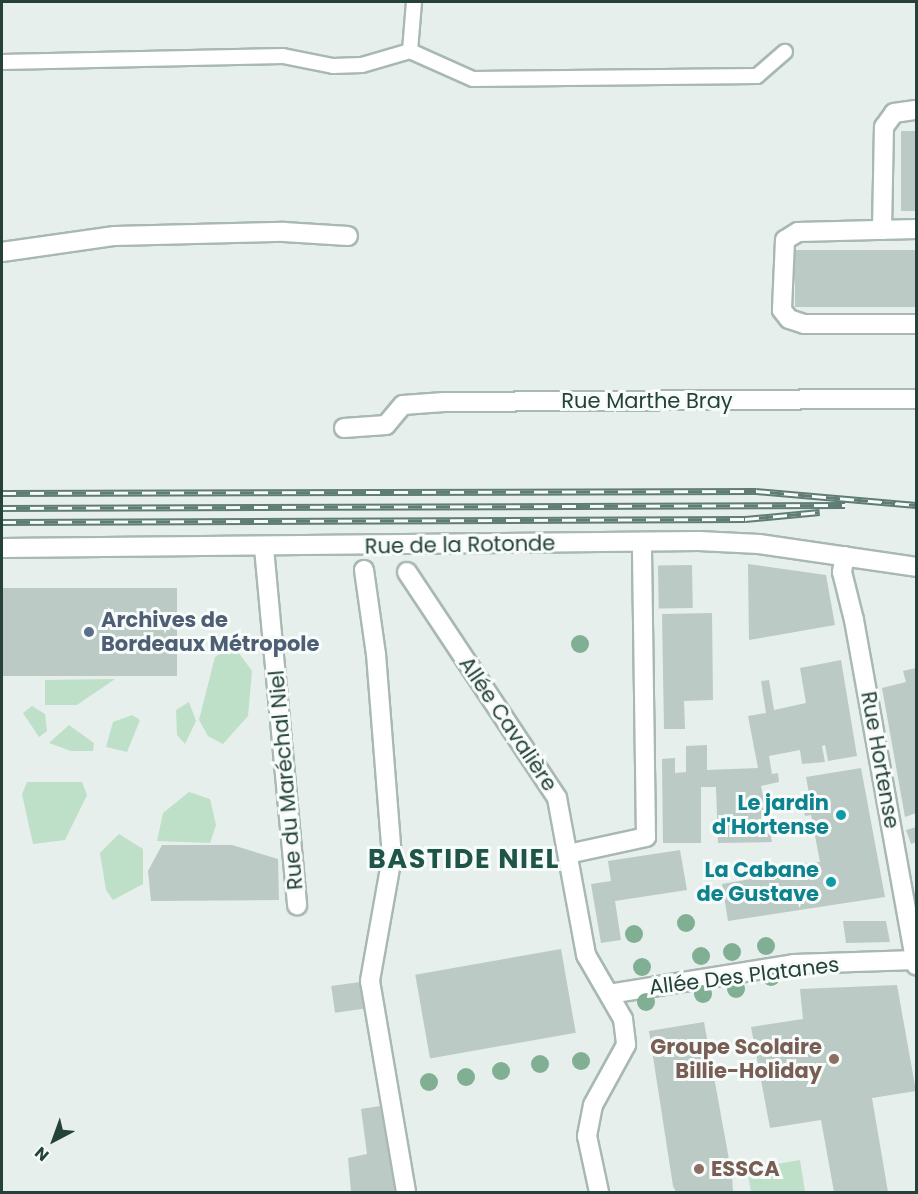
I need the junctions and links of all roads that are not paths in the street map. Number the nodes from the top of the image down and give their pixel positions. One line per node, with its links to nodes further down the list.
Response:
1 (414, 2): 2 (lane)
2 (410, 51): 3 (lane); 4 (lane)
3 (785, 52)
4 (2, 62)
5 (916, 110): 7 (street)
6 (916, 229): 7 (street)
7 (882, 230): 10 (street)
8 (348, 236): 9 (street)
9 (2, 252)
10 (916, 324)
11 (916, 399): 12 (street, Rue Marthe Bray)
12 (344, 428)
13 (642, 542): 15 (street, Rue de la Rotonde); 16 (street, Rue de la Rotonde); 20 (street)
14 (2, 548): 15 (street, Rue de la Rotonde)
15 (264, 548): 21 (street, Rue du Maréchal Niel)
16 (845, 556): 17 (street, Rue de la Rotonde); 22 (street, Rue Hortense)
17 (916, 567)
18 (363, 570): 24 (street)
19 (407, 572): 20 (street, Allée Cavalière)
20 (567, 854): 23 (street, Allée Cavalière)
21 (297, 904)
22 (916, 962): 23 (street, Allée Des Platanes)
23 (609, 994): 25 (street, Allée Cavalière)
24 (406, 1192)
25 (599, 1192)

